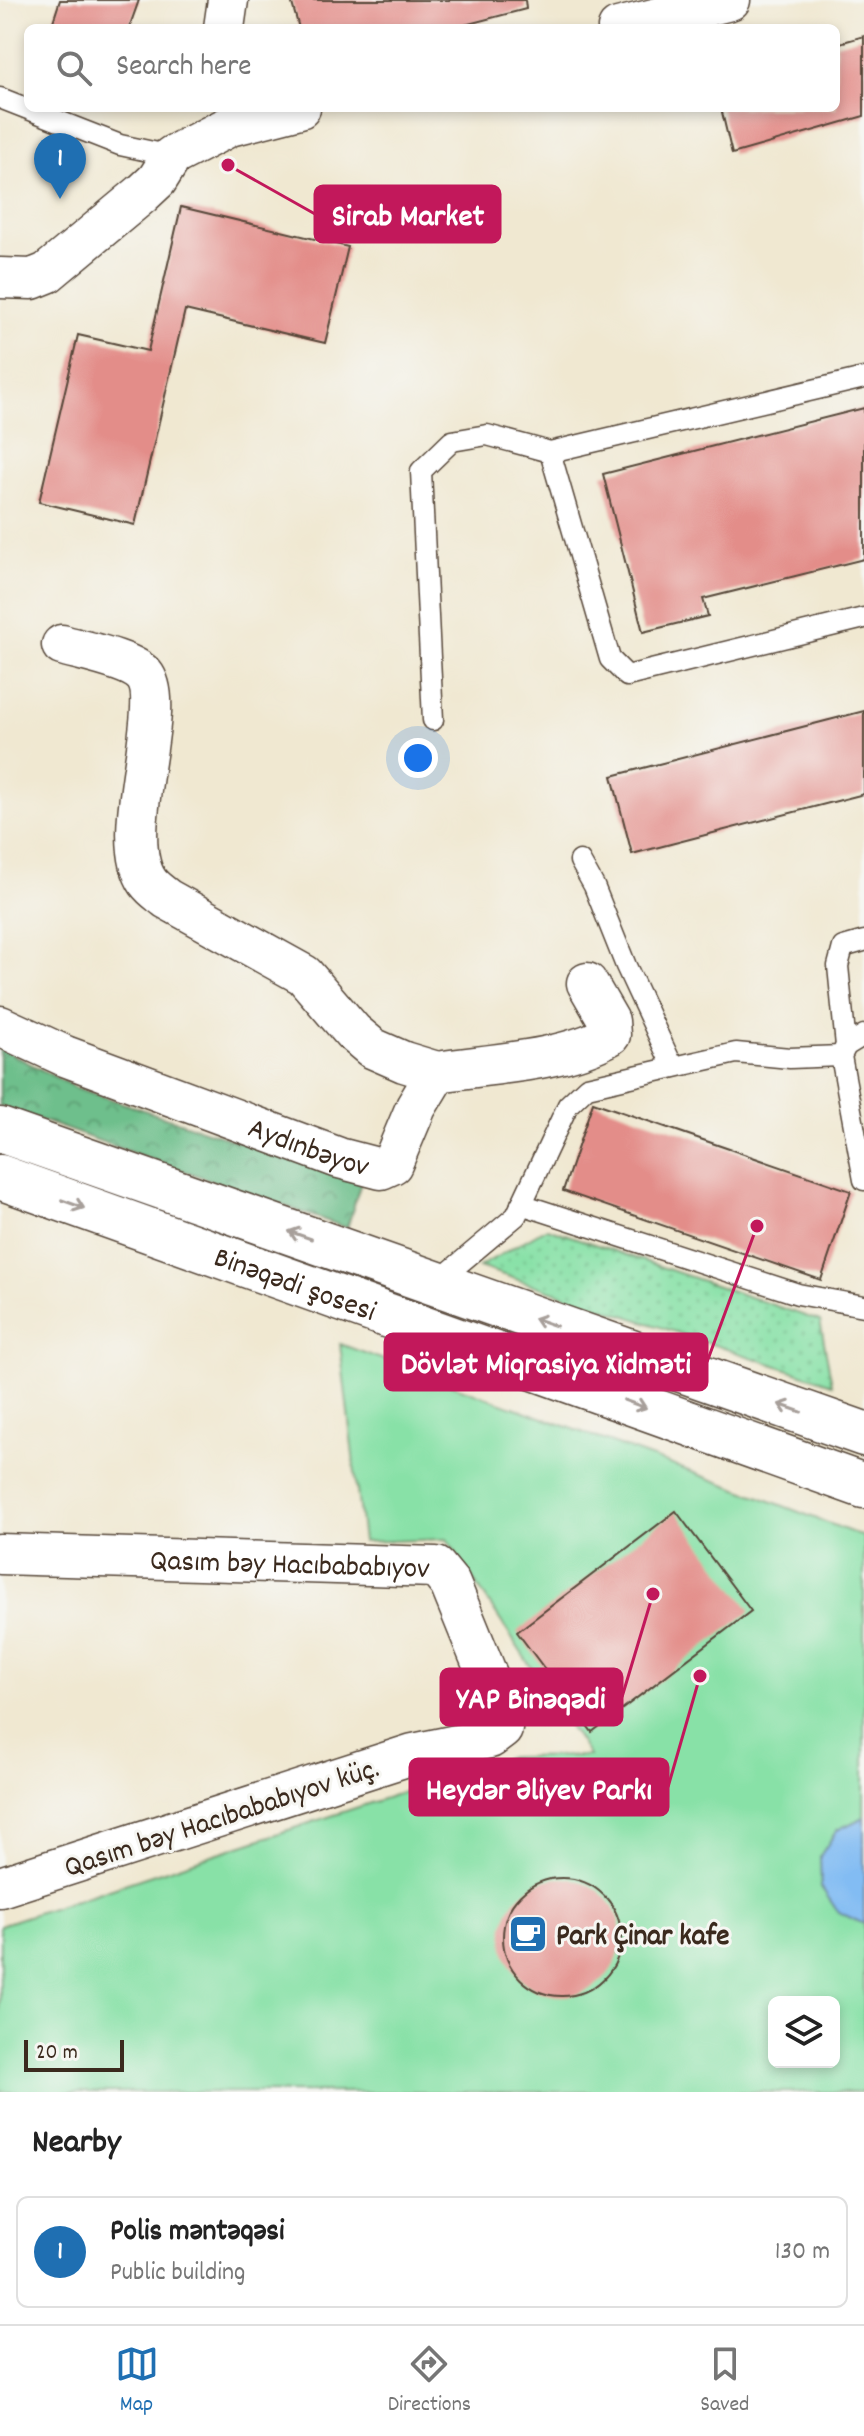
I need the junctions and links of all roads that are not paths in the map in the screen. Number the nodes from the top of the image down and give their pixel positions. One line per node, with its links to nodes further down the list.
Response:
1 (228, 0): 3 (street)
2 (730, 0): 4 (street)
3 (225, 24)
4 (634, 24)
5 (0, 98): 6 (lane)
6 (24, 107)
7 (36, 112): 10 (lane)
8 (268, 112): 9 (street)
9 (228, 117): 10 (street)
10 (172, 156): 11 (street)
11 (0, 278)
12 (864, 378): 13 (lane)
13 (550, 452): 14 (lane); 16 (lane)
14 (864, 618)
15 (62, 645): 23 (street)
16 (433, 720)
17 (580, 861): 22 (lane)
18 (864, 941): 21 (lane)
19 (587, 983): 23 (street)
20 (0, 1026): 23 (street, Aydınbəyov)
21 (850, 1046): 22 (lane); 26 (lane)
22 (673, 1067): 27 (lane)
23 (437, 1072)
24 (0, 1130): 28 (main road, Binəqədi şosesi, one-way to 24)
25 (0, 1177): 31 (main road, Binəqədi şosesi, one-way to 31)
26 (864, 1180)
27 (521, 1204): 28 (lane); 29 (lane)
28 (436, 1283): 30 (main road, Binəqədi şosesi, one-way to 28)
29 (864, 1306)
30 (862, 1428)
31 (864, 1486)
32 (0, 1554): 33 (street, Qasım bəy Hacıbababıyov)
33 (490, 1738): 34 (street, Qasım bəy Hacıbababıyov küç.)
34 (0, 1887)

